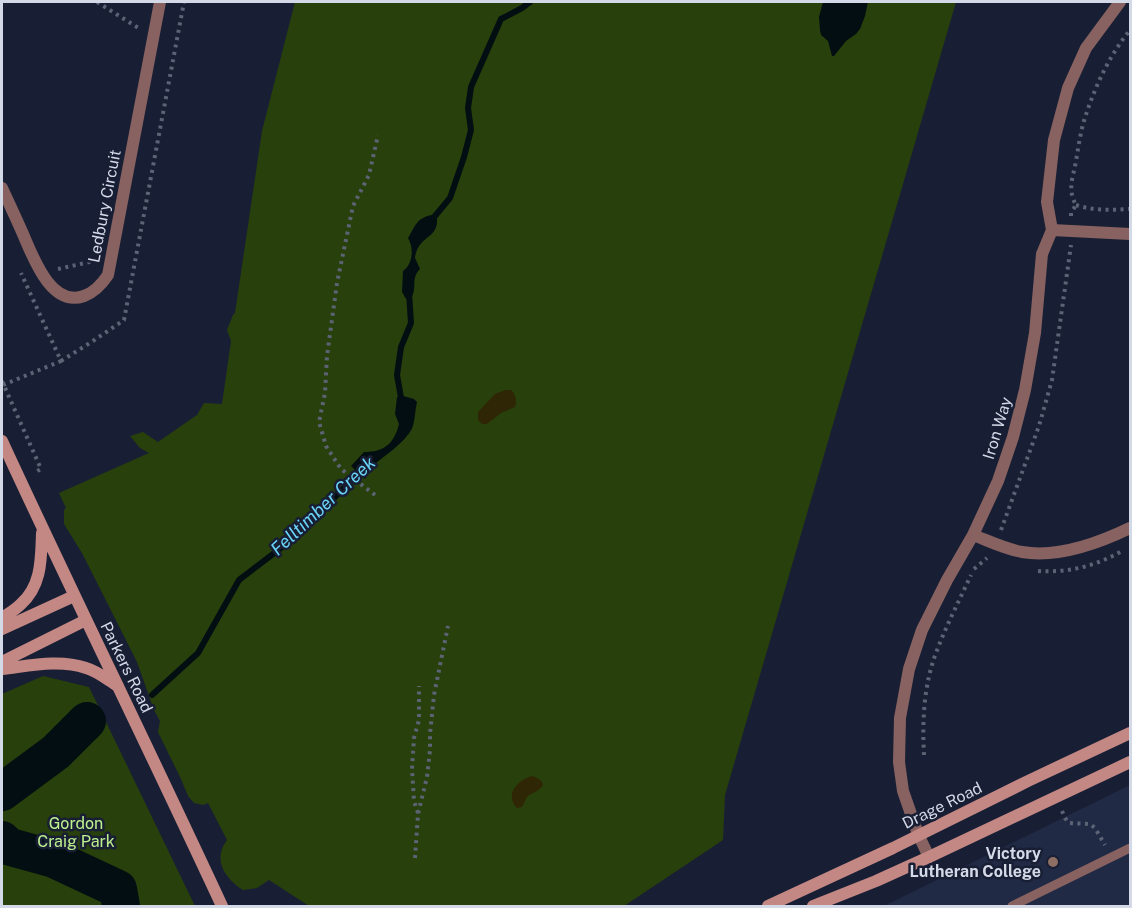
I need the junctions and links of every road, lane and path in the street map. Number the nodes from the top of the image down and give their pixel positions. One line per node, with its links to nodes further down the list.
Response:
1 (97, 2): 6 (path)
2 (160, 2): 7 (street, Ledbury Circuit)
3 (184, 2): 8 (path)
4 (1120, 2): 13 (street, Iron Way)
5 (142, 20): 6 (path)
6 (140, 29): 7 (path)
7 (154, 33): 8 (path); 17 (street, Ledbury Circuit)
8 (178, 37): 19 (path)
9 (378, 135): 22 (path)
10 (2, 188): 17 (street, Ledbury Circuit)
11 (1076, 206): 12 (path)
12 (1131, 209)
13 (1052, 230): 14 (street); 25 (street, Iron Way)
14 (1131, 234)
15 (96, 251): 17 (path)
16 (18, 267): 18 (path)
17 (44, 277): 18 (path)
18 (27, 285): 19 (path)
19 (61, 361): 20 (path)
20 (3, 385)
21 (2, 441): 24 (main road, Parkers Road)
22 (375, 495)
23 (1131, 528): 25 (street)
24 (42, 529): 26 (main road, Parkers Road); 27 (main road)
25 (973, 535): 39 (street, Iron Way)
26 (74, 597): 28 (main road, Parkers Road); 30 (main road)
27 (2, 618)
28 (86, 620): 31 (main road); 33 (main road, Parkers Road)
29 (448, 626): 38 (path)
30 (2, 629)
31 (2, 662)
32 (2, 669): 33 (main road)
33 (118, 686): 44 (main road, Parkers Road)
34 (419, 686): 38 (path)
35 (1131, 733): 39 (main road, Drage Road)
36 (1131, 762): 41 (main road)
37 (1062, 812): 43 (path)
38 (418, 814): 42 (path)
39 (918, 834): 41 (street, Iron Way); 45 (main road, Drage Road)
40 (1131, 848): 43 (lane)
41 (929, 857): 46 (main road)
42 (415, 858)
43 (1111, 858): 47 (lane)
44 (222, 906)
45 (768, 906)
46 (813, 906)
47 (1012, 906)

